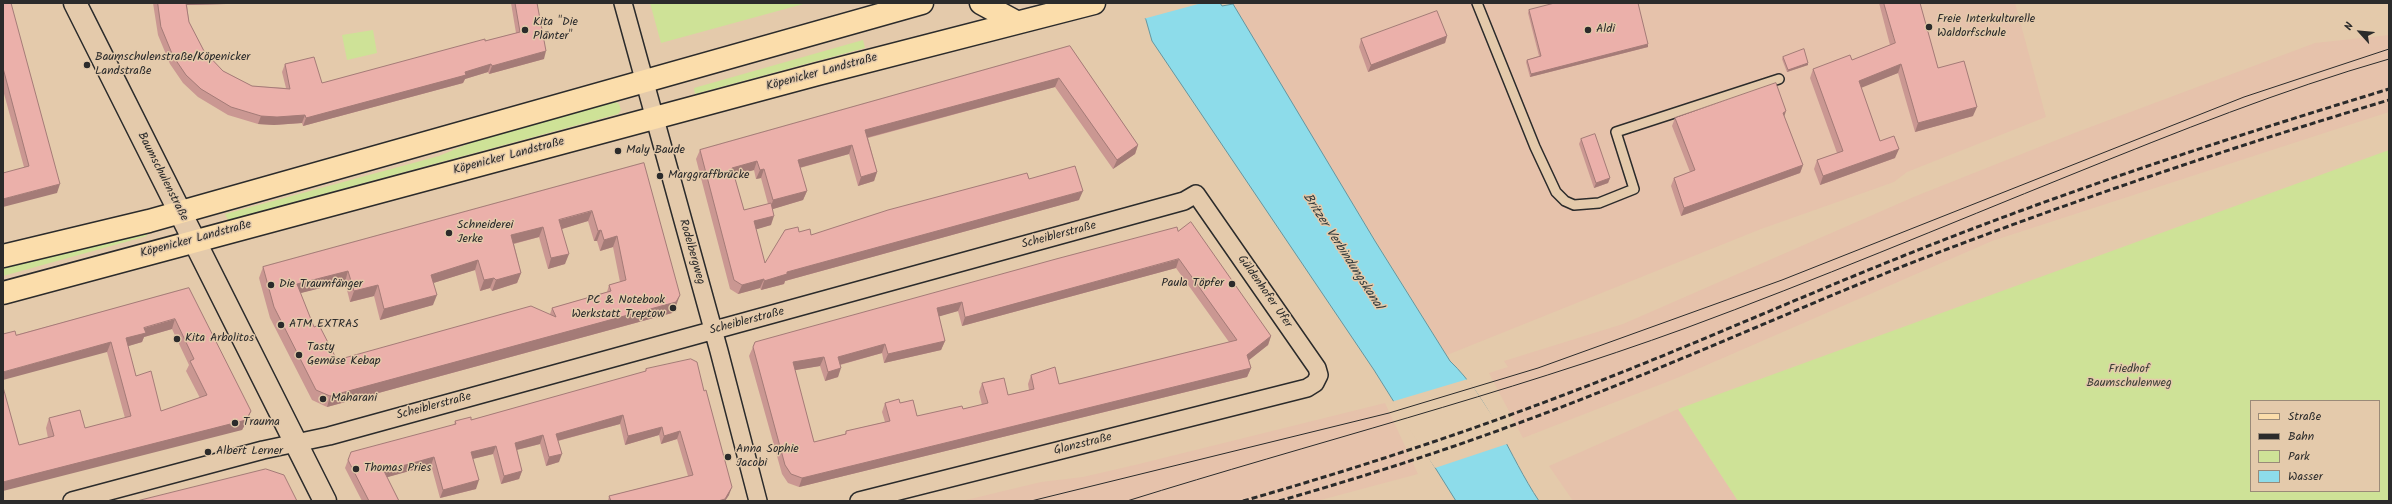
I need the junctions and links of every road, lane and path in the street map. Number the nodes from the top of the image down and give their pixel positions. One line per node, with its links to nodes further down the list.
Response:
1 (75, 3): 12 (main road, Baumschulenstraße)
2 (623, 3): 9 (street, Rodelbergweg)
3 (922, 3): 9 (main road)
4 (981, 3): 7 (main road)
5 (1094, 3): 7 (main road, Köpenicker Landstraße)
6 (1477, 3): 8 (lane)
7 (1016, 22): 10 (main road, Köpenicker Landstraße)
8 (1779, 79)
9 (645, 83): 10 (street, Rodelbergweg); 12 (main road)
10 (654, 118): 13 (main road, Köpenicker Landstraße); 16 (street, Rodelbergweg)
11 (1196, 194): 16 (street, Scheiblerstraße); 17 (street, Güldenhofer Ufer)
12 (180, 212): 13 (main road, Baumschulenstraße); 14 (main road)
13 (194, 241): 15 (main road, Köpenicker Landstraße); 18 (main road, Baumschulenstraße)
14 (3, 256)
15 (3, 293)
16 (713, 331): 18 (street, Scheiblerstraße); 21 (street, Rodelbergweg)
17 (1307, 388): 22 (street, Glanzstraße)
18 (296, 443): 19 (street, Scheiblerstraße); 20 (main road, Baumschulenstraße)
19 (72, 501)
20 (325, 501)
21 (758, 501)
22 (859, 501)

